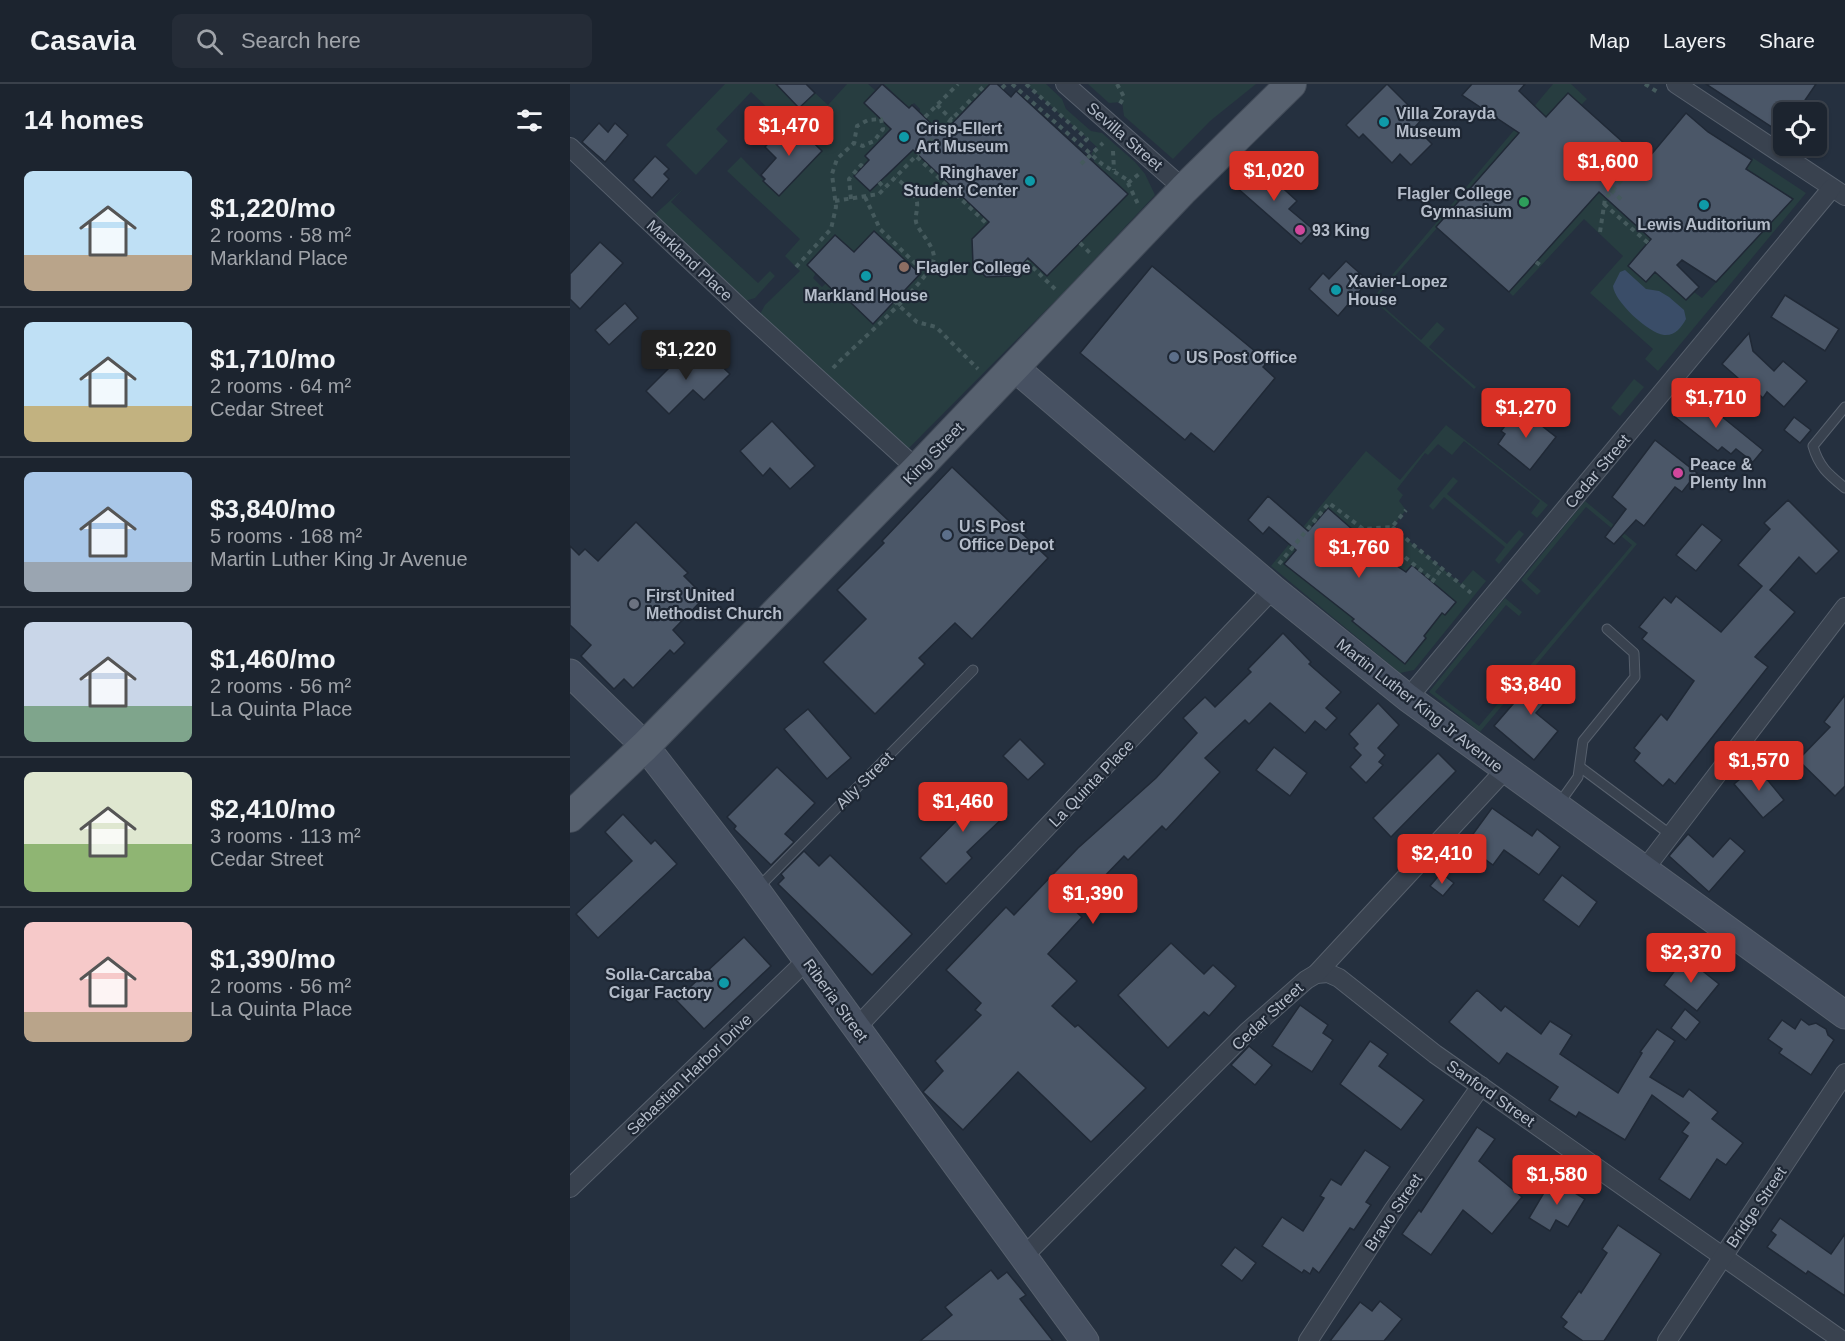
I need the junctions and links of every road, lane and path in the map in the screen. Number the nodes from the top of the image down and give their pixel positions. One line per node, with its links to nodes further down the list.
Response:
1 (958, 84): 12 (path)
2 (986, 84): 15 (path)
3 (1006, 84): 10 (path)
4 (1012, 84): 11 (path)
5 (1024, 84): 11 (path); 17 (path)
6 (1065, 84): 30 (street, Sevilla Street)
7 (1118, 84): 13 (path)
8 (1291, 84): 30 (main road, King Street)
9 (1676, 84): 32 (street)
10 (1002, 88)
11 (1018, 89): 17 (path)
12 (937, 105): 14 (path); 15 (path)
13 (1114, 112)
14 (925, 117)
15 (952, 120): 21 (path)
16 (854, 143): 16 (path); 35 (path)
17 (1082, 145): 20 (path)
18 (570, 147): 56 (street, Markland Place)
19 (1097, 148): 20 (path)
20 (1091, 154): 22 (path); 28 (path)
21 (917, 157): 26 (path); 39 (path)
22 (1081, 164)
23 (863, 167): 34 (path)
24 (1145, 169): 28 (path)
25 (1626, 174): 31 (path)
26 (896, 178): 29 (path); 48 (path)
27 (879, 182): 29 (path)
28 (1128, 183): 38 (path)
29 (885, 189): 33 (path)
30 (1184, 189): 52 (main road, King Street)
31 (1611, 190): 36 (path); 37 (path)
32 (1839, 192): 68 (street, Cedar Street)
33 (865, 197): 34 (path); 48 (path)
34 (851, 198): 35 (path)
35 (835, 201): 47 (path)
36 (1624, 202)
37 (1604, 203): 40 (path); 42 (path)
38 (1138, 204)
39 (987, 224)
40 (1600, 232)
41 (1080, 243): 43 (path)
42 (1648, 243)
43 (1090, 253)
44 (1026, 261): 49 (path)
45 (1536, 262): 46 (path)
46 (1540, 265)
47 (796, 267)
48 (926, 274): 51 (path)
49 (1055, 290)
50 (894, 301): 51 (path)
51 (900, 306): 53 (path); 54 (path)
52 (1016, 368): 56 (main road, King Street); 62 (street, Martin Luther King Jr Avenue)
53 (978, 369)
54 (830, 370)
55 (1844, 409): 57 (lane)
56 (917, 469): 69 (main road, King Street)
57 (1845, 488)
58 (1406, 510): 59 (path)
59 (1392, 527): 60 (path); 61 (path)
60 (1369, 529): 61 (path); 62 (path)
61 (1442, 568): 63 (path)
62 (1273, 580): 68 (street, Martin Luther King Jr Avenue); 80 (street, La Quinta Place)
63 (1477, 597)
64 (1845, 607): 74 (street)
65 (1607, 629): 70 (lane)
66 (973, 670): 76 (lane, Ally Street)
67 (570, 673): 69 (street, Riberia Street)
68 (1408, 698): 71 (street, Martin Luther King Jr Avenue)
69 (645, 746): 73 (main road, King Street); 76 (street, Riberia Street)
70 (1580, 767): 72 (lane); 74 (lane)
71 (1505, 770): 72 (street, Martin Luther King Jr Avenue); 78 (street, Cedar Street)
72 (1557, 807): 75 (street, Martin Luther King Jr Avenue)
73 (570, 817)
74 (1671, 835): 75 (street)
75 (1644, 870): 79 (street, Martin Luther King Jr Avenue)
76 (756, 890): 77 (street, Riberia Street)
77 (807, 960): 80 (street, Riberia Street); 83 (street, Sebastian Harbor Drive)
78 (1316, 974): 82 (street, Sanford Street); 85 (street, Cedar Street)
79 (1845, 1015)
80 (857, 1027): 85 (street, Riberia Street)
81 (1845, 1073): 84 (street, Bridge Street)
82 (1481, 1086): 84 (street, Sanford Street); 87 (street, Bravo Street)
83 (570, 1188)
84 (1724, 1255): 88 (street, Bridge Street); 89 (street, Sanford Street)
85 (1024, 1256): 86 (street, Riberia Street)
86 (1085, 1341)
87 (1308, 1341)
88 (1667, 1341)
89 (1843, 1341)

